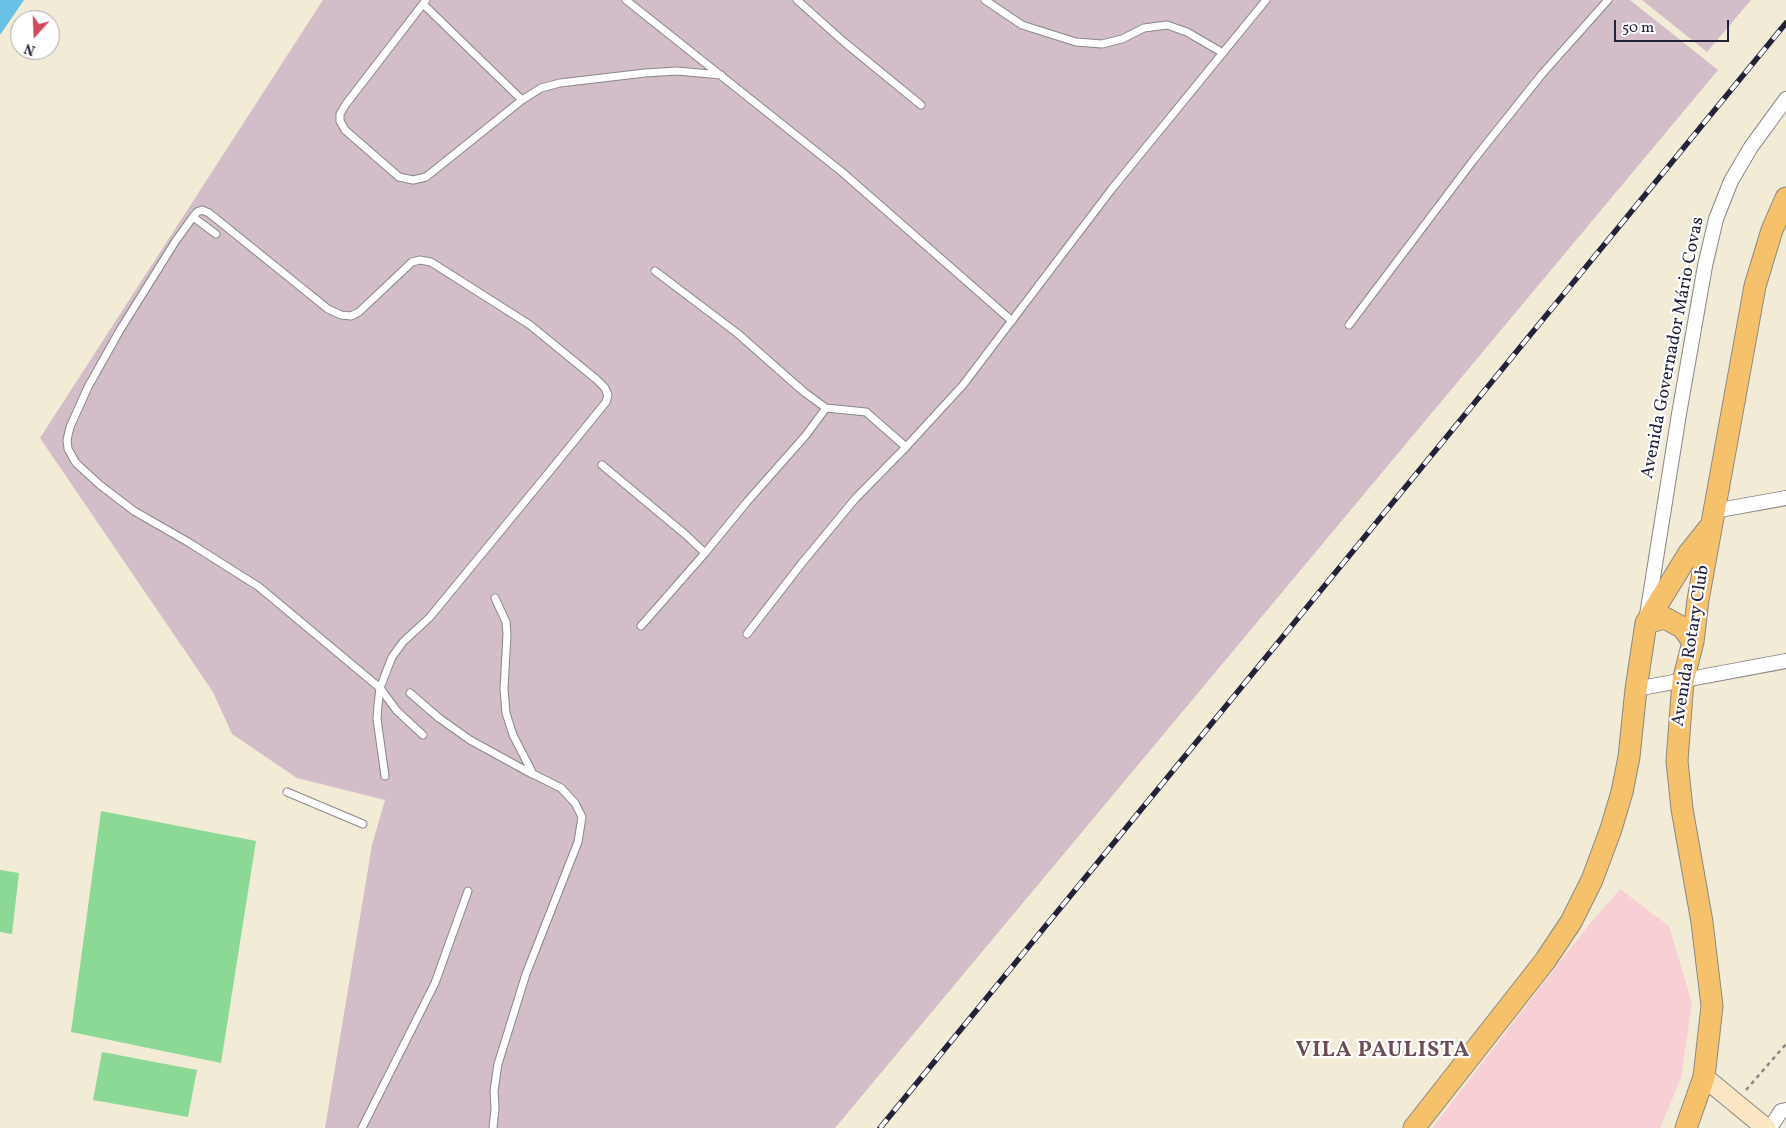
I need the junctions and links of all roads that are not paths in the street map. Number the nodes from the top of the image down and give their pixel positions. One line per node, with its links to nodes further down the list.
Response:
1 (626, 0): 8 (lane)
2 (797, 0): 11 (lane)
3 (986, 0): 7 (lane)
4 (1266, 0): 7 (lane)
5 (1608, 0): 17 (lane)
6 (424, 2): 10 (lane); 10 (lane)
7 (1223, 53): 16 (lane)
8 (721, 75): 10 (lane); 16 (lane)
9 (1786, 99): 25 (street, Avenida Governador Mário Covas)
10 (522, 100)
11 (921, 105)
12 (1786, 198): 22 (main road, Avenida Rotary Club)
13 (193, 217): 14 (lane); 31 (lane); 31 (lane)
14 (216, 234)
15 (655, 271): 18 (lane)
16 (1012, 320): 19 (lane)
17 (1349, 325)
18 (826, 408): 19 (lane); 23 (lane)
19 (906, 447): 27 (lane)
20 (602, 465): 23 (lane)
21 (1786, 498): 22 (street)
22 (1713, 517): 25 (main road); 28 (main road, Avenida Rotary Club)
23 (705, 553): 26 (lane)
24 (495, 598): 35 (lane)
25 (1646, 623): 28 (main road); 32 (main road)
26 (641, 626)
27 (746, 634)
28 (1693, 642): 30 (main road, Avenida Rotary Club)
29 (1786, 661): 30 (street)
30 (1683, 681): 32 (street); 40 (main road, Avenida Rotary Club)
31 (380, 688): 34 (lane); 36 (lane)
32 (1636, 689): 44 (main road)
33 (410, 693): 35 (lane)
34 (423, 735)
35 (533, 774): 43 (lane)
36 (385, 776)
37 (287, 792): 38 (lane)
38 (363, 824)
39 (468, 891): 42 (lane)
40 (1704, 1077): 45 (main road, Avenida Rotary Club); 46 (street)
41 (1786, 1110): 47 (street)
42 (362, 1128)
43 (493, 1128)
44 (1414, 1128)
45 (1686, 1128)
46 (1766, 1128)
47 (1770, 1128)

